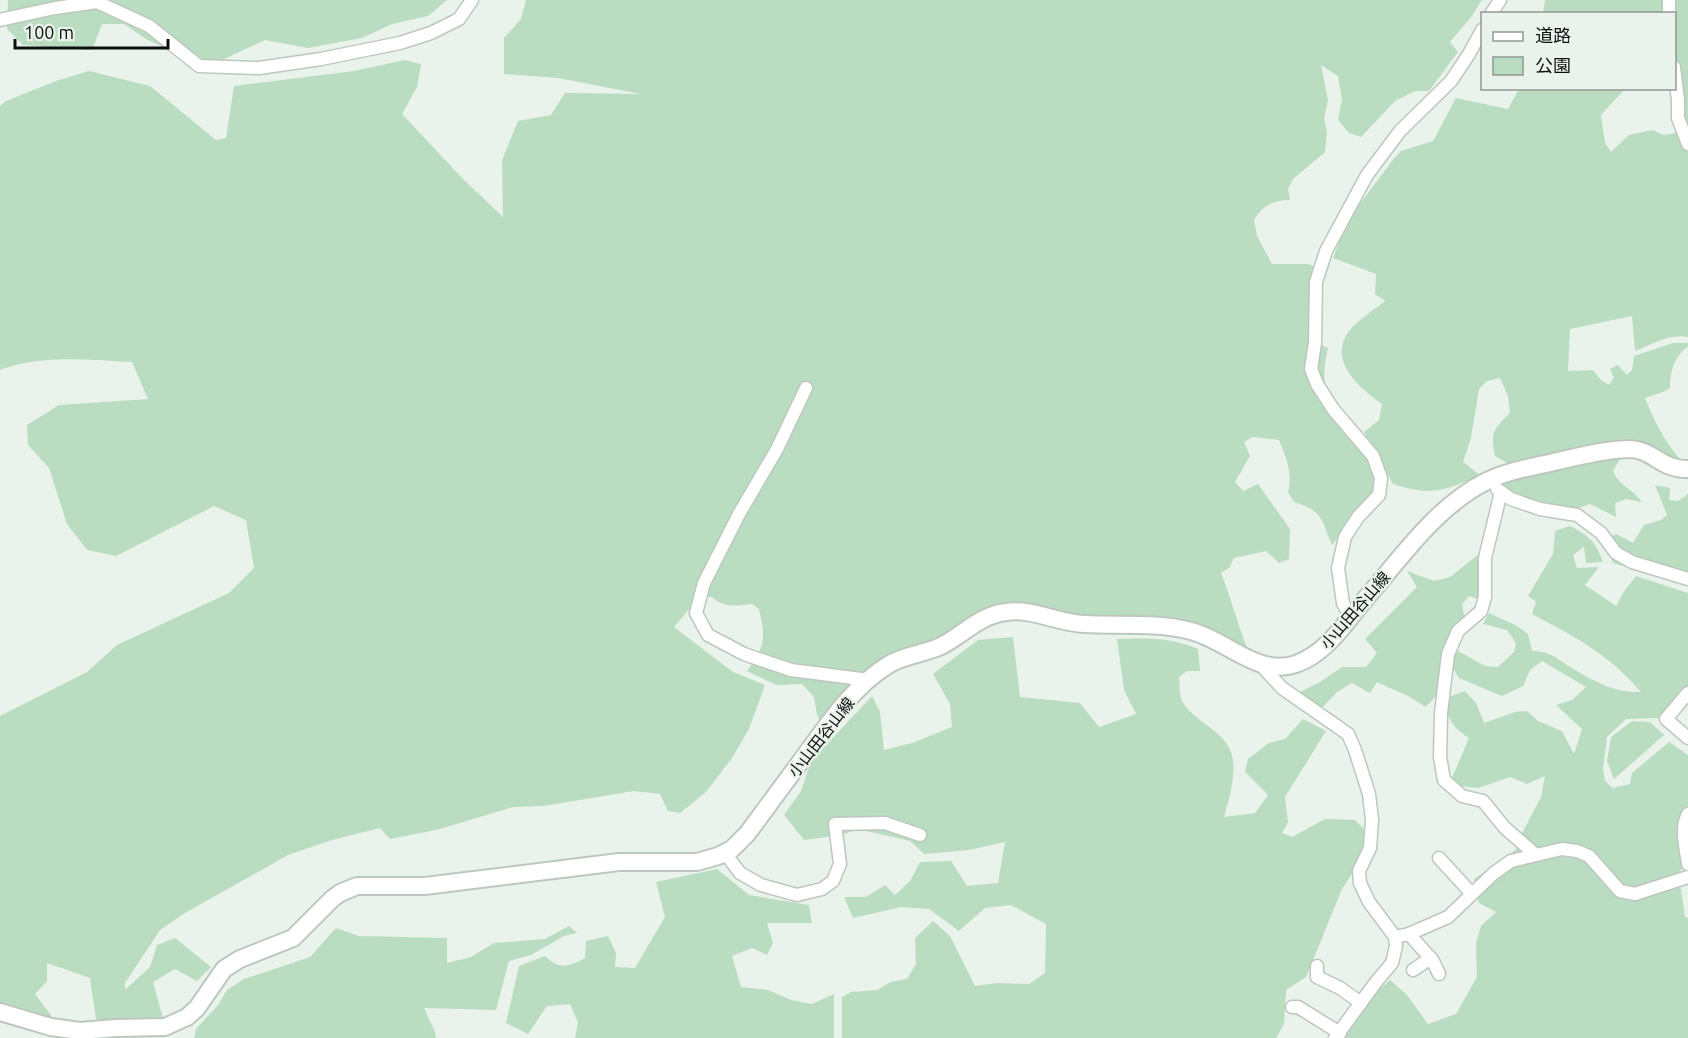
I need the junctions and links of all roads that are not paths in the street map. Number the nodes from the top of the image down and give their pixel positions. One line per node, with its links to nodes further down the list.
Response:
1 (472, 0): 2 (street)
2 (0, 20)
3 (1481, 32): 11 (street)
4 (1676, 84): 5 (street)
5 (1688, 144)
6 (806, 388): 13 (street)
7 (1688, 469): 8 (main road, 小山田谷山線)
8 (1485, 482): 9 (street); 11 (main road, 小山田谷山線)
9 (1501, 492): 10 (street); 19 (street)
10 (1688, 579)
11 (1350, 617): 12 (main road, 小山田谷山線)
12 (1260, 664): 13 (main road, 小山田谷山線); 25 (street)
13 (869, 680): 18 (main road, 小山田谷山線)
14 (1688, 693): 15 (street)
15 (1688, 738)
16 (1688, 814): 21 (street)
17 (920, 835): 18 (street)
18 (725, 853): 33 (main road, 小山田谷山線)
19 (1536, 855): 22 (street); 23 (street)
20 (1439, 858): 23 (street)
21 (1688, 864)
22 (1688, 877)
23 (1472, 894): 24 (street)
24 (1408, 934): 25 (street); 26 (street)
25 (1395, 937): 30 (street)
26 (1431, 958): 28 (street); 29 (street)
27 (1317, 966): 30 (street)
28 (1413, 970)
29 (1439, 974)
30 (1361, 1003): 34 (street)
31 (1292, 1007): 34 (street)
32 (0, 1012): 33 (main road, 小山田谷山線)
33 (86, 1035)
34 (1338, 1035)

